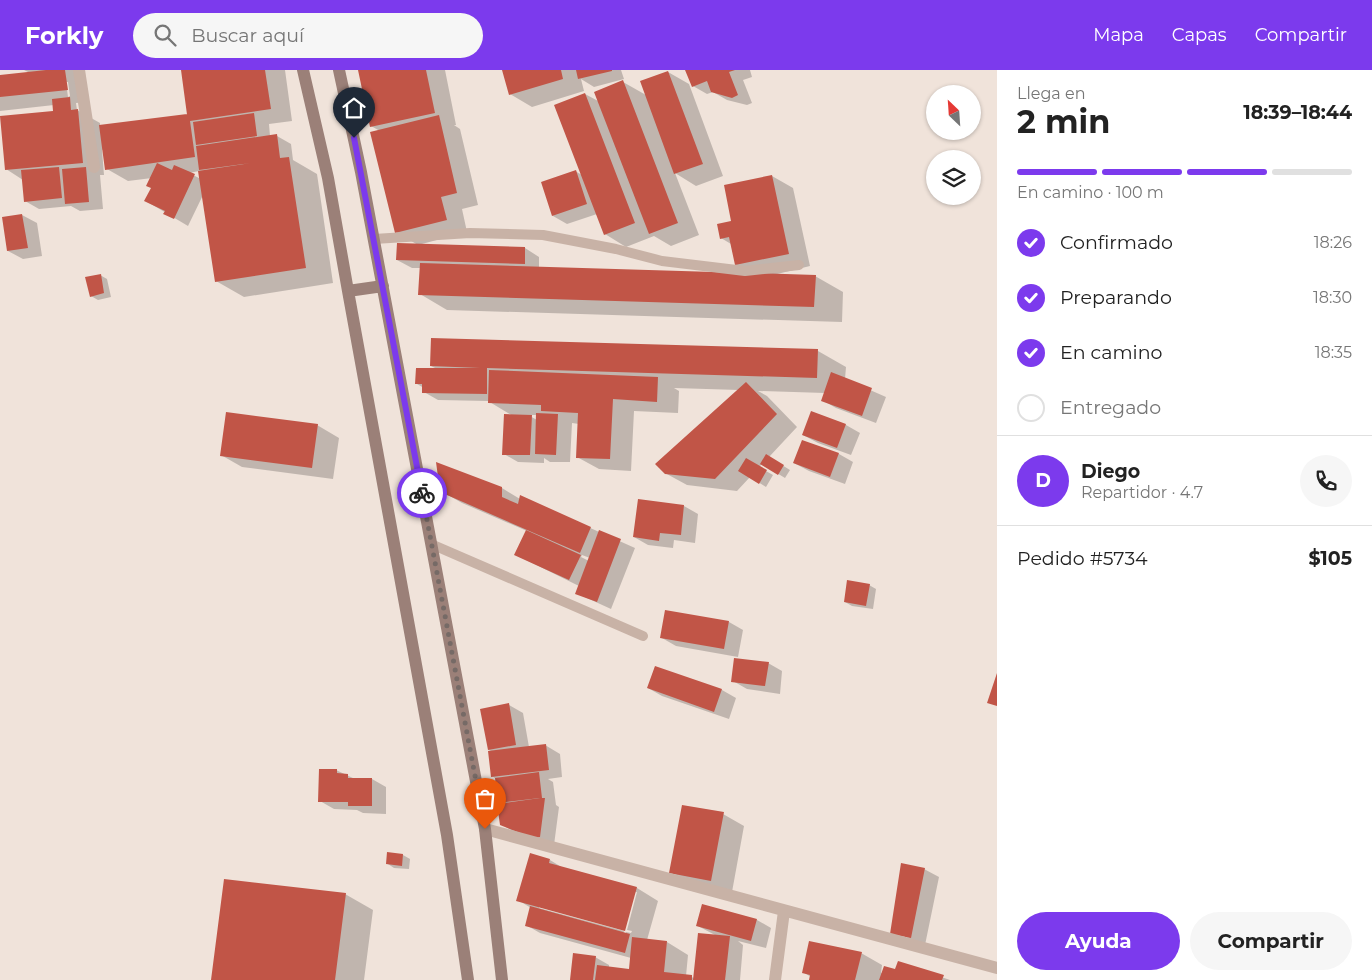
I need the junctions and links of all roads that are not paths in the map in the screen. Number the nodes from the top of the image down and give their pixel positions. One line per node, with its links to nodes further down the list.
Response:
1 (79, 70): 4 (street)
2 (303, 70): 8 (main road)
3 (339, 70): 5 (main road)
4 (94, 167)
5 (374, 239): 6 (lane); 7 (main road)
6 (799, 265)
7 (383, 286): 8 (main road); 9 (main road)
8 (348, 291): 14 (main road)
9 (431, 544): 10 (lane); 11 (main road)
10 (642, 636)
11 (485, 829): 12 (street); 15 (main road)
12 (784, 911): 13 (street); 16 (street)
13 (997, 968)
14 (468, 980)
15 (502, 980)
16 (776, 980)

